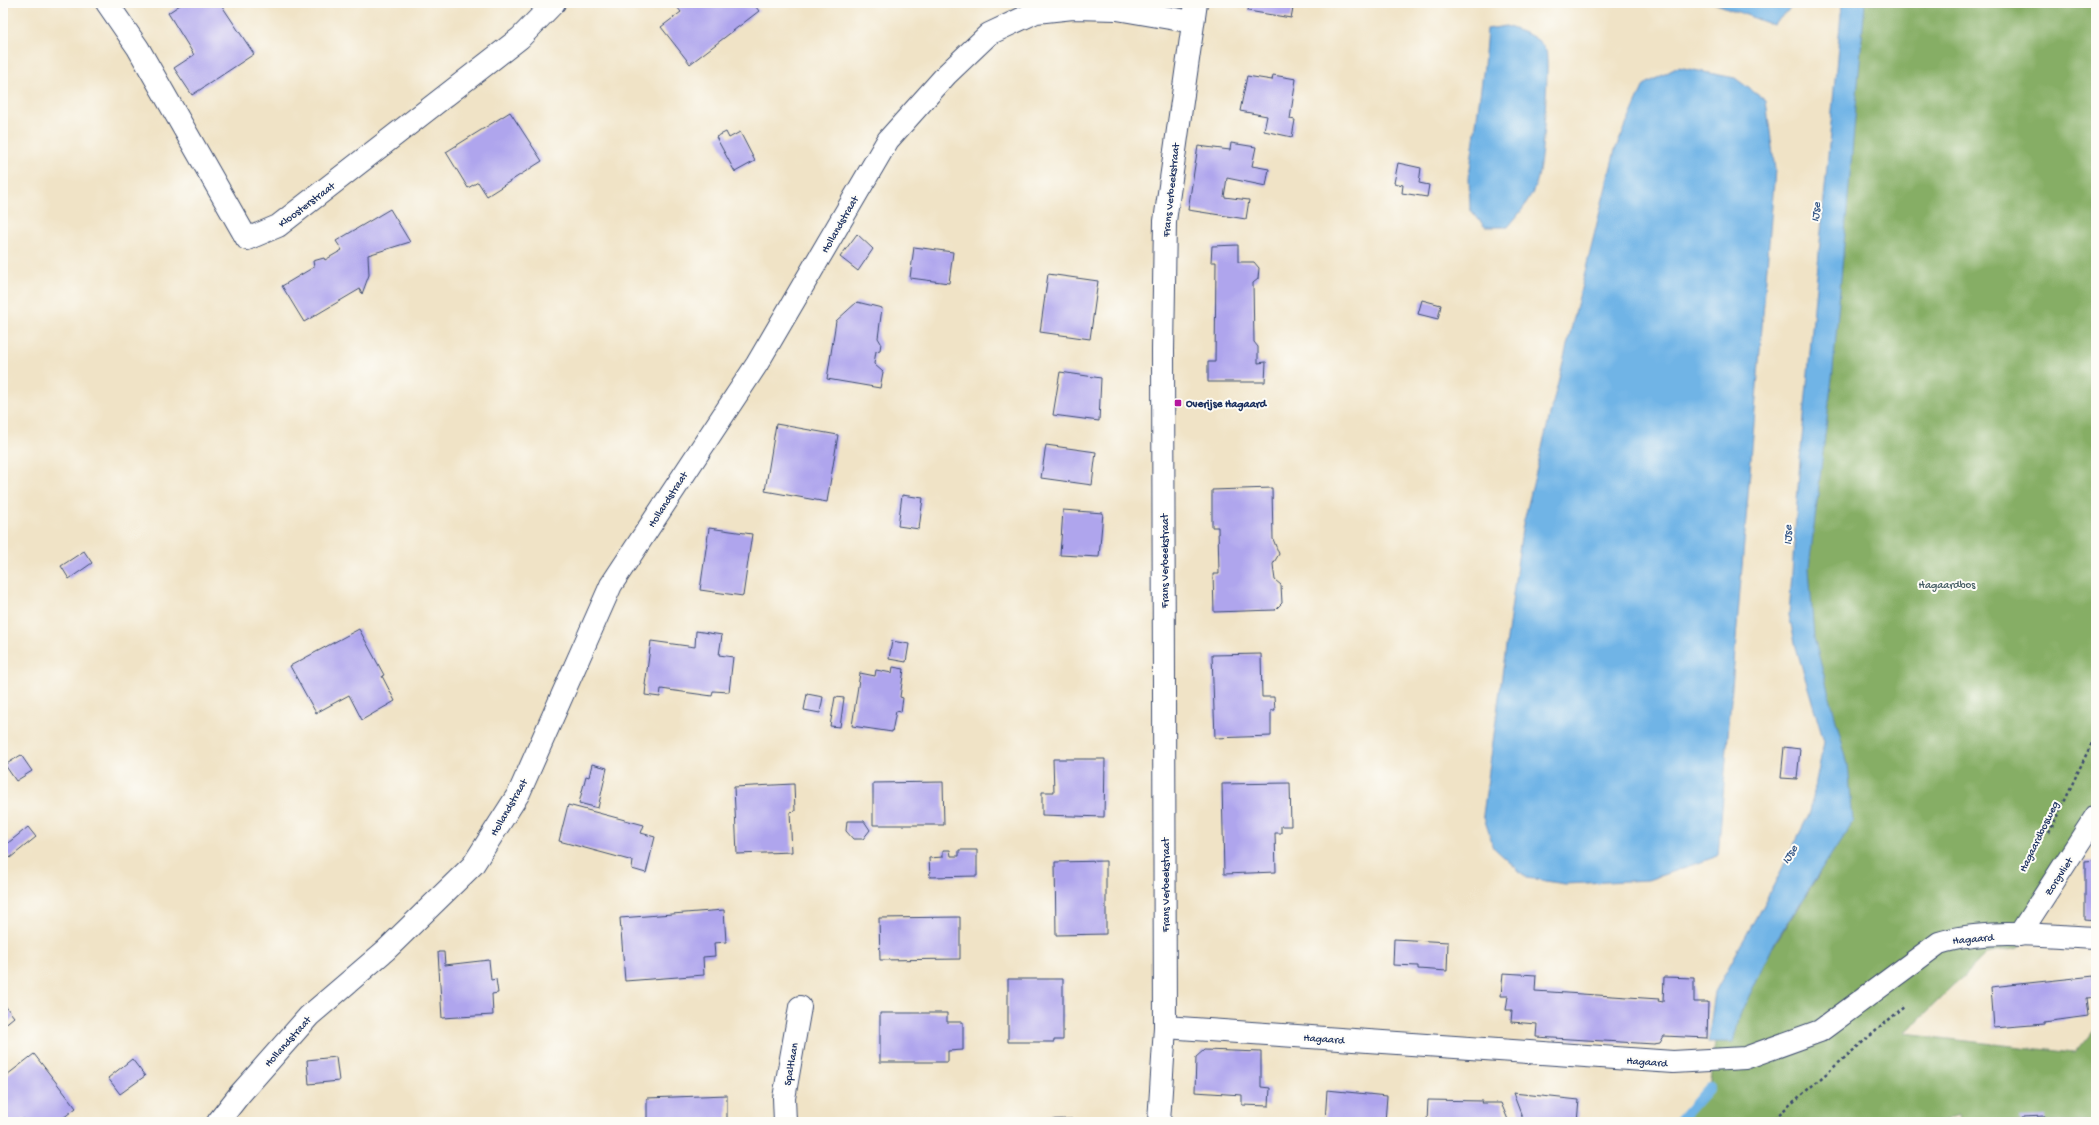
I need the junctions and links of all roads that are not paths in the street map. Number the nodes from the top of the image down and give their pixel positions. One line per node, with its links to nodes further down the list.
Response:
1 (107, 3): 2 (street, Kloosterstraat)
2 (554, 3)
3 (1194, 13): 8 (street, Frans Verbeekstraat); 9 (street, Hollandstraat)
4 (2096, 816): 5 (street, Zorgvliet)
5 (2019, 935): 6 (street, Hagaard); 8 (street, Hagaard)
6 (2096, 938)
7 (800, 1007): 10 (street, Spaltlaan)
8 (1165, 1027): 11 (street, Frans Verbeekstraat)
9 (218, 1122)
10 (785, 1122)
11 (1159, 1122)

